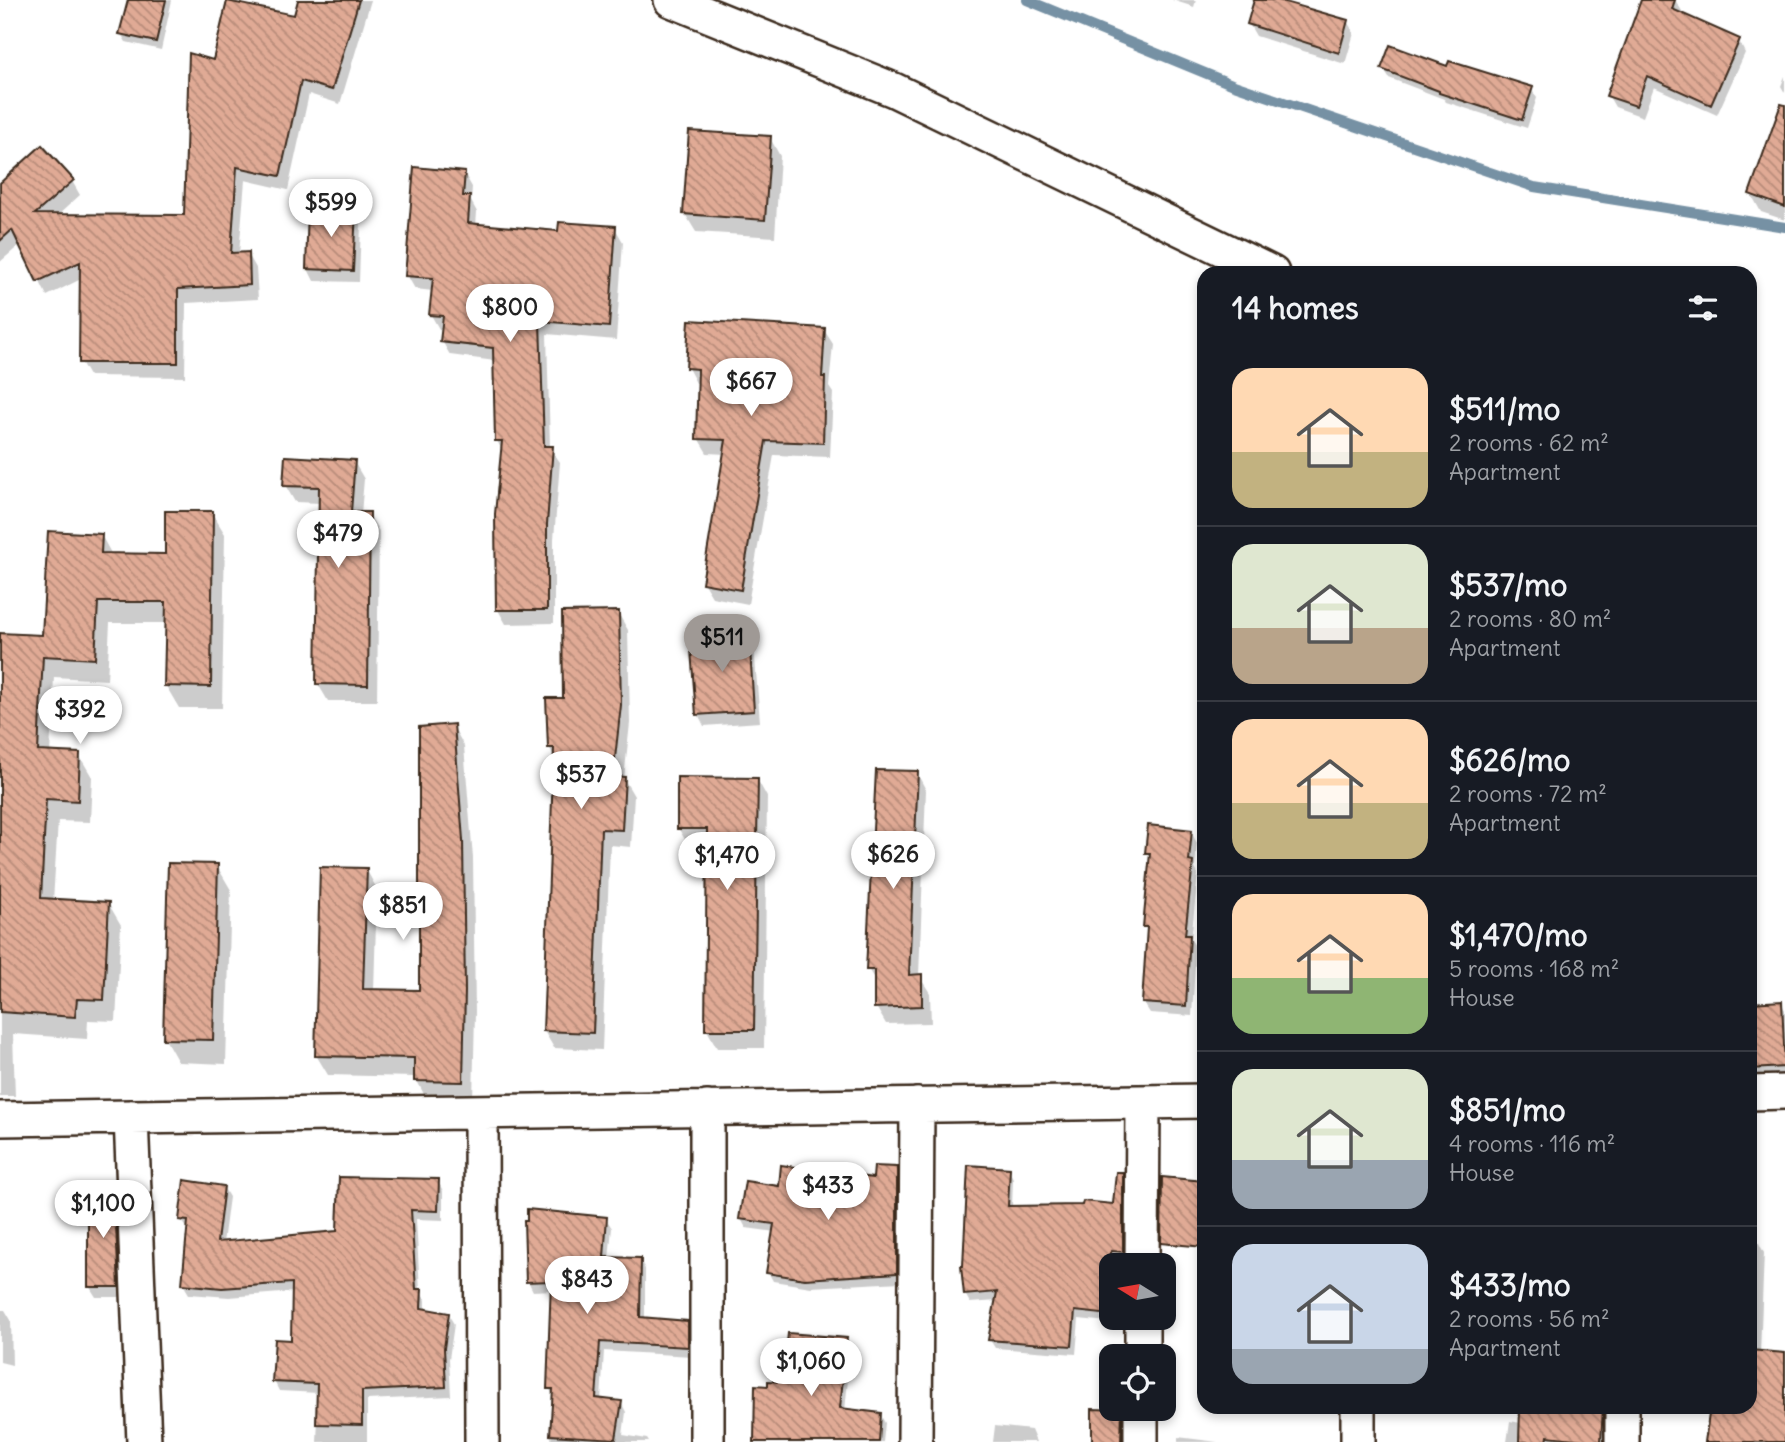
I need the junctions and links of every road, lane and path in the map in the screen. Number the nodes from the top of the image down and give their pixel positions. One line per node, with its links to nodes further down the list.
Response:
1 (671, 0): 2 (street)
2 (1258, 266)
3 (1785, 1092): 4 (street)
4 (1757, 1093)
5 (1197, 1101): 6 (street)
6 (1143, 1102): 7 (street); 12 (street)
7 (917, 1105): 8 (street); 19 (street)
8 (707, 1108): 9 (street); 18 (street)
9 (481, 1112): 10 (street); 17 (street)
10 (131, 1117): 11 (street); 16 (street)
11 (0, 1119)
12 (1142, 1253)
13 (1358, 1414): 21 (street)
14 (1622, 1414): 22 (street)
15 (1141, 1421): 20 (street)
16 (144, 1442)
17 (482, 1442)
18 (707, 1442)
19 (915, 1442)
20 (1141, 1442)
21 (1358, 1442)
22 (1622, 1442)

